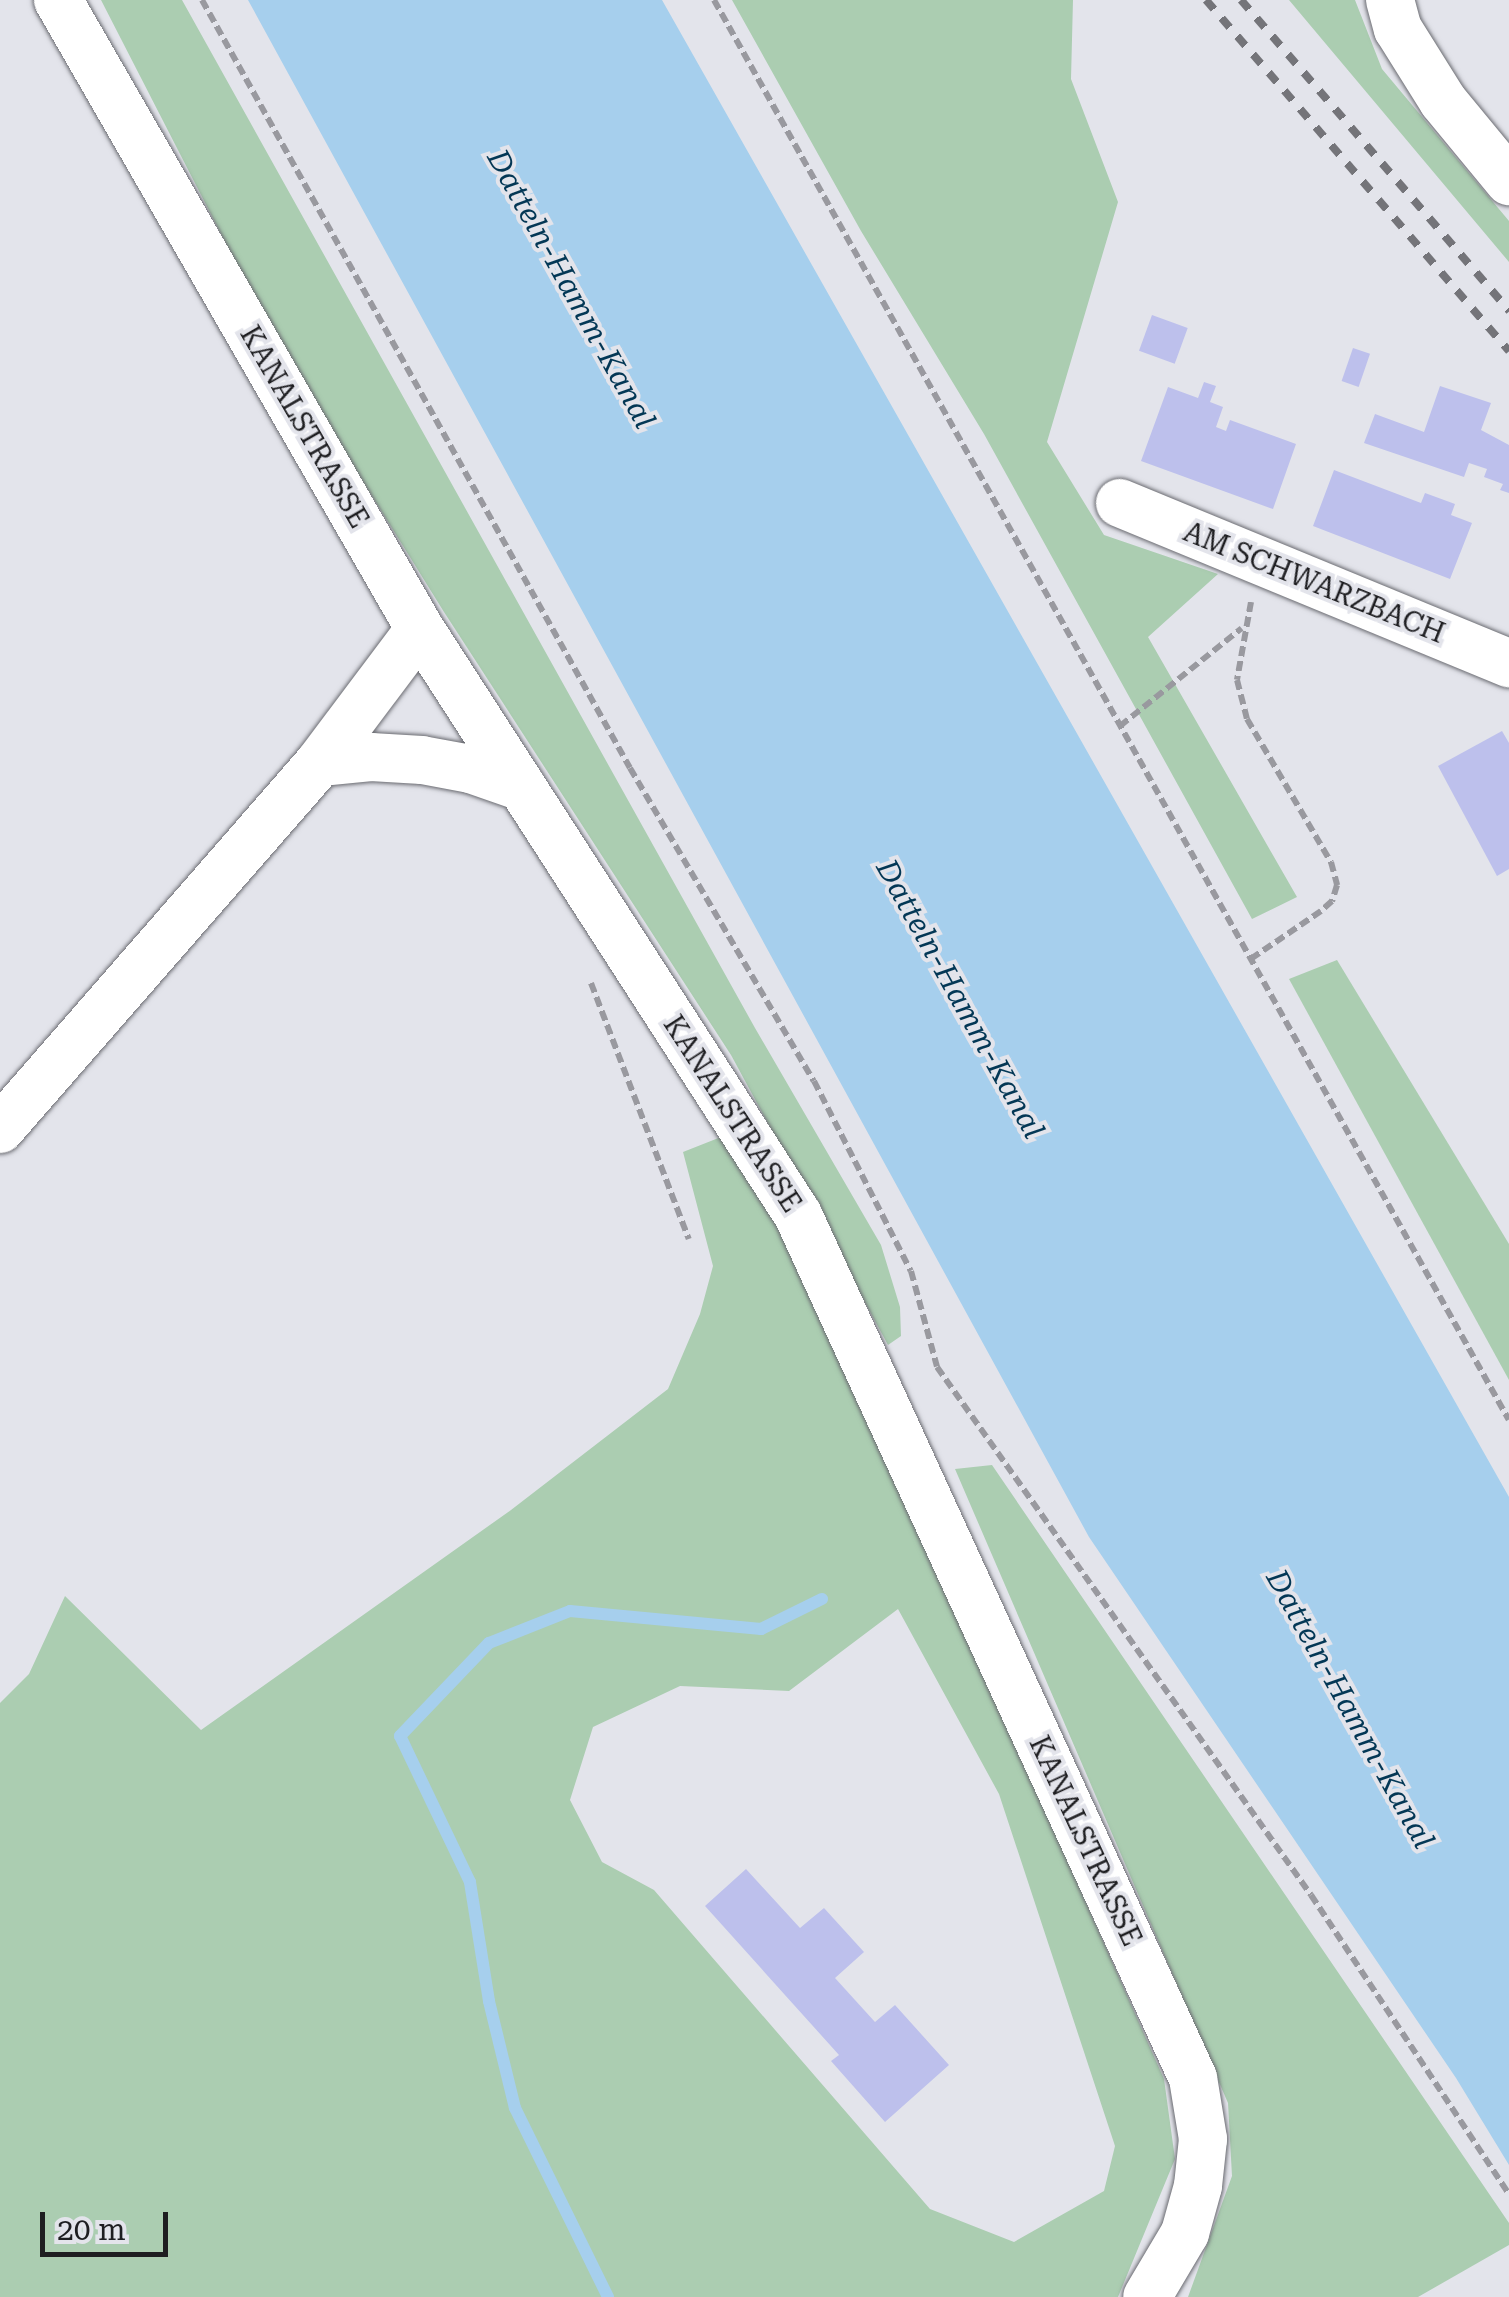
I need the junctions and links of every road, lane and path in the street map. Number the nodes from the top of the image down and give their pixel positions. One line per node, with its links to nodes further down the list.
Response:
1 (58, 0): 9 (street, KANALSTRASSE)
2 (202, 0): 19 (path)
3 (714, 0): 11 (path)
4 (1390, 0): 5 (street)
5 (1509, 181)
6 (1120, 503): 7 (street, AM SCHWARZBACH)
7 (1263, 563): 8 (path); 10 (street, AM SCHWARZBACH)
8 (1243, 627): 11 (path); 14 (path)
9 (420, 629): 12 (street); 13 (street, KANALSTRASSE)
10 (1509, 663)
11 (1120, 726): 14 (path)
12 (320, 762): 13 (street); 16 (street)
13 (522, 787): 20 (street, KANALSTRASSE)
14 (1252, 958): 18 (path)
15 (605, 1017): 17 (path)
16 (0, 1129)
17 (689, 1239)
18 (1509, 1420)
19 (1509, 2194)
20 (1148, 2297)

